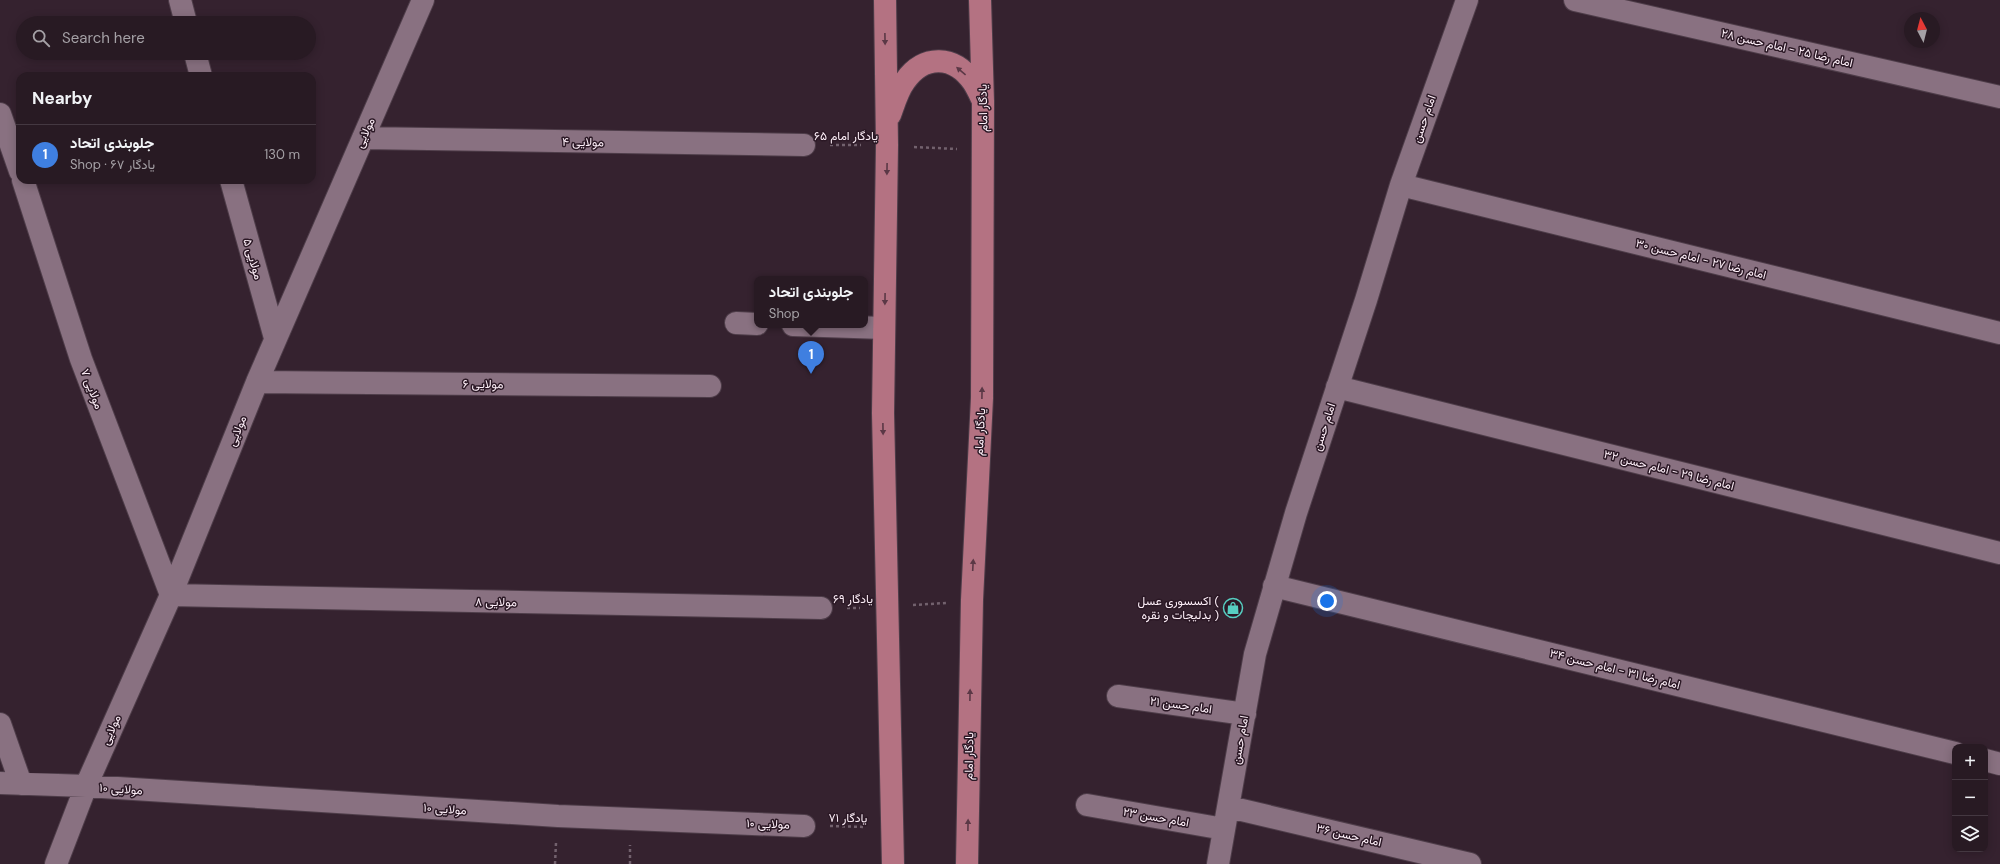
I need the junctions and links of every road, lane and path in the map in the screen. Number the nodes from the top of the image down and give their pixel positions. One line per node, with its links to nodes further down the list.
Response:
1 (180, 0): 7 (street)
2 (423, 0): 14 (street, مولایی)
3 (885, 0): 13 (main road, one-way to 13)
4 (980, 0): 11 (main road, یادگار امام)
5 (1466, 0): 20 (street, امام حسن)
6 (1575, 0): 10 (street, امام رضا ۲۵ - امام حسن ۲۸)
7 (184, 16)
8 (196, 60): 9 (street)
9 (200, 72)
10 (2000, 97)
11 (983, 102): 13 (main road, one-way to 13); 16 (main road, یادگار امام)
12 (0, 114): 17 (street, مولایی ۷)
13 (887, 135): 15 (path, یادگار امام ۶۵); 16 (path, یادگار امام ۶۵); 24 (main road, one-way to 24)
14 (363, 138): 15 (street, مولایی ۴); 26 (street, مولایی)
15 (804, 146)
16 (983, 151): 33 (main road, یادگار امام, one-way to 16)
17 (16, 157)
18 (25, 184): 32 (street, مولایی ۷)
19 (232, 184): 26 (street, مولایی ۵)
20 (1401, 185): 25 (street, امام رضا ۲۷ - امام حسن ۳۰); 29 (street, امام حسن)
21 (736, 323): 22 (street)
22 (754, 324)
23 (868, 327): 24 (street)
24 (884, 328): 35 (main road, one-way to 35)
25 (2000, 333)
26 (276, 338): 27 (street, مولایی)
27 (257, 382): 28 (street, مولایی ۶); 32 (street, مولایی)
28 (710, 386)
29 (1337, 387): 30 (street, امام رضا ۲۹ - امام حسن ۳۲); 31 (street, امام حسن)
30 (2000, 552)
31 (1274, 586): 37 (street, امام حسن); 39 (street, امام رضا ۳۱ - امام حسن ۳۴)
32 (171, 595): 34 (street, مولایی ۸); 44 (street, مولایی)
33 (972, 600): 35 (path, یادگار ۶۹); 52 (main road, یادگار امام, one-way to 33)
34 (821, 608): 35 (path, یادگار ۶۹)
35 (886, 608): 48 (main road)
36 (1118, 696): 37 (street, امام حسن ۲۱)
37 (1245, 714): 46 (street, امام حسن)
38 (0, 724): 43 (street)
39 (1952, 752)
40 (1988, 761): 41 (street)
41 (2000, 764)
42 (0, 783): 43 (street, مولایی ۱۰)
43 (21, 784): 44 (street, مولایی ۱۰)
44 (86, 786): 47 (street, مولایی ۱۰); 50 (street, مولایی)
45 (1088, 805): 49 (street, امام حسن ۲۳)
46 (1229, 807): 49 (street, امام حسن); 54 (street, امام حسن ۳۶)
47 (804, 826): 48 (path, یادگار ۷۱)
48 (892, 828): 51 (main road)
49 (1224, 829): 53 (street, امام حسن)
50 (56, 864)
51 (893, 864)
52 (967, 864)
53 (1218, 864)
54 (1470, 864)

